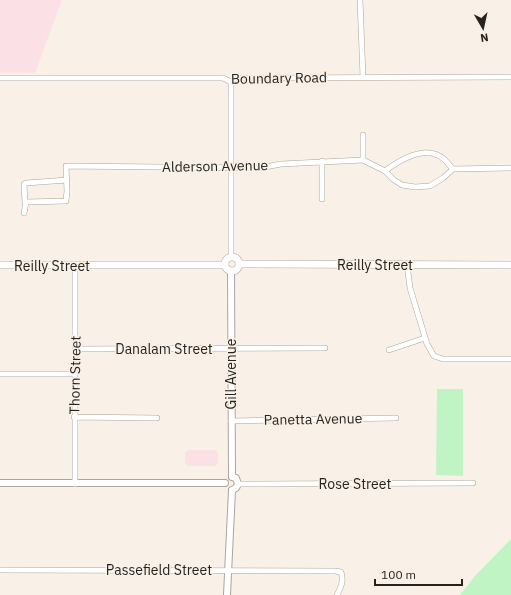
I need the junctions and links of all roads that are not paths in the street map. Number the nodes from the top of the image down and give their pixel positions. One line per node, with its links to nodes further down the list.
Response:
1 (360, 0): 2 (street)
2 (363, 77): 3 (street, Boundary Road); 5 (street, Boundary Road)
3 (511, 77)
4 (0, 78): 5 (street, Boundary Road)
5 (231, 82): 9 (street)
6 (363, 135): 7 (street)
7 (363, 160): 8 (street, Alderson Avenue); 12 (street, Alderson Avenue)
8 (322, 161): 9 (street, Alderson Avenue); 14 (street)
9 (231, 168): 13 (street, Alderson Avenue); 17 (street)
10 (511, 168): 11 (street)
11 (453, 169): 12 (street); 12 (street, Alderson Avenue)
12 (385, 170)
13 (67, 180): 15 (street); 15 (street)
14 (322, 199)
15 (25, 203): 16 (street)
16 (24, 213)
17 (231, 256): 18 (main road); 20 (main road)
18 (239, 264): 21 (main road, Reilly Street); 24 (main road)
19 (511, 264): 21 (main road, Reilly Street)
20 (224, 265): 23 (main road, Reilly Street); 24 (main road)
21 (407, 265): 25 (street)
22 (0, 266): 23 (main road, Reilly Street)
23 (75, 266): 28 (street, Thorn Street)
24 (232, 271): 27 (street, Gill Avenue)
25 (425, 338): 29 (street); 30 (street)
26 (325, 348): 27 (street, Danalam Street)
27 (231, 349): 28 (street, Danalam Street); 36 (street, Gill Avenue)
28 (75, 350): 32 (street, Thorn Street)
29 (389, 350)
30 (511, 359)
31 (0, 374): 32 (street)
32 (75, 374): 33 (street, Thorn Street)
33 (74, 417): 34 (street); 41 (street, Thorn Street)
34 (157, 418)
35 (396, 418): 36 (street, Panetta Avenue)
36 (231, 421): 37 (street, Gill Avenue)
37 (232, 477): 38 (street); 42 (street)
38 (225, 483): 41 (street); 43 (street)
39 (473, 483): 42 (street, Rose Street)
40 (0, 484): 41 (street)
41 (75, 484)
42 (238, 484): 43 (street)
43 (232, 490): 45 (street)
44 (0, 570): 45 (street, Passefield Street)
45 (228, 571): 46 (street); 47 (street, Passefield Street)
46 (227, 595)
47 (337, 595)

